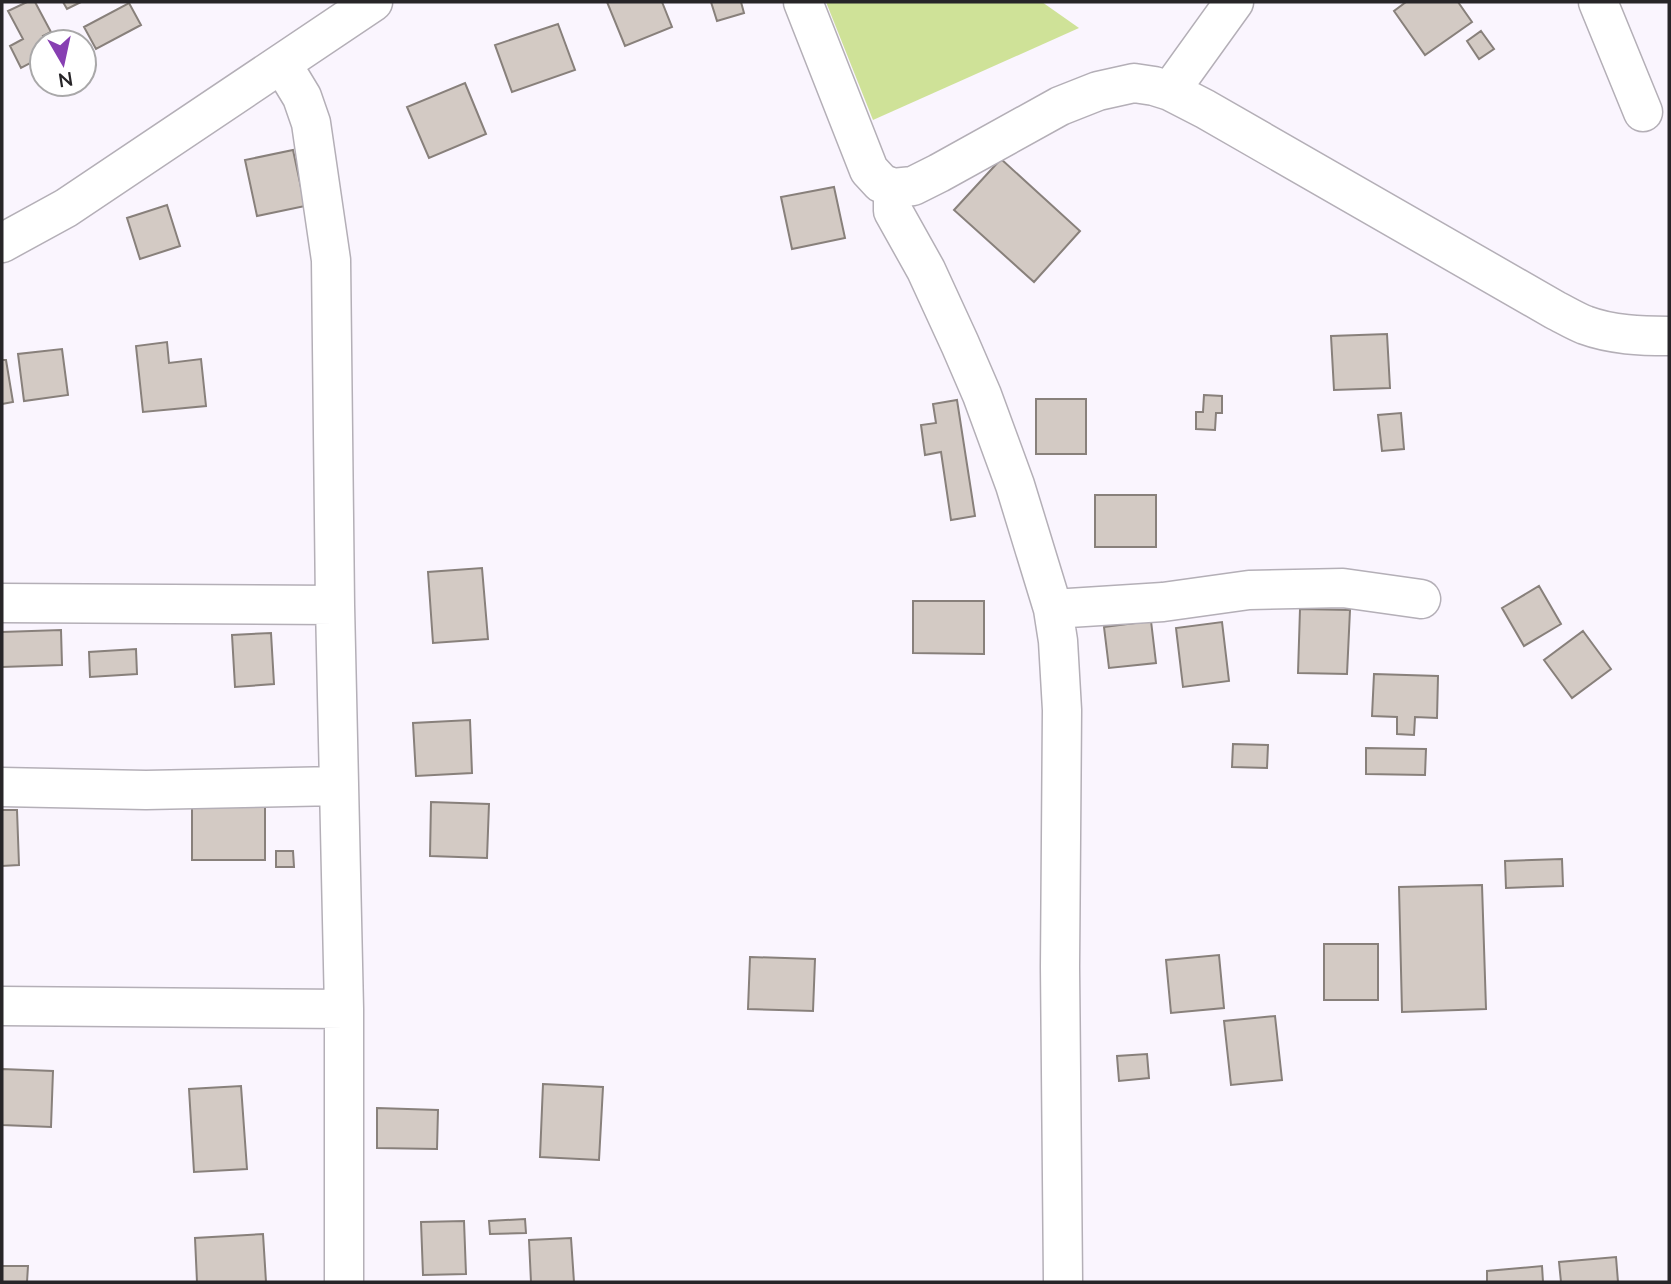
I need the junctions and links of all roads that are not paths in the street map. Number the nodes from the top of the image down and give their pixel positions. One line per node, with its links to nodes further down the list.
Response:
1 (373, 2): 5 (street)
2 (803, 2): 8 (street)
3 (1234, 2): 6 (street)
4 (1598, 2): 7 (street)
5 (282, 64): 9 (street); 13 (street)
6 (1170, 91): 8 (street); 10 (street)
7 (1643, 112)
8 (893, 188): 14 (street)
9 (2, 243)
10 (1669, 336)
11 (1421, 599): 14 (street)
12 (2, 603): 13 (street)
13 (335, 605): 15 (street)
14 (1053, 608): 20 (street)
15 (339, 786): 16 (street); 18 (street)
16 (2, 787)
17 (2, 1006): 18 (street)
18 (344, 1009): 19 (street)
19 (344, 1282)
20 (1063, 1282)

